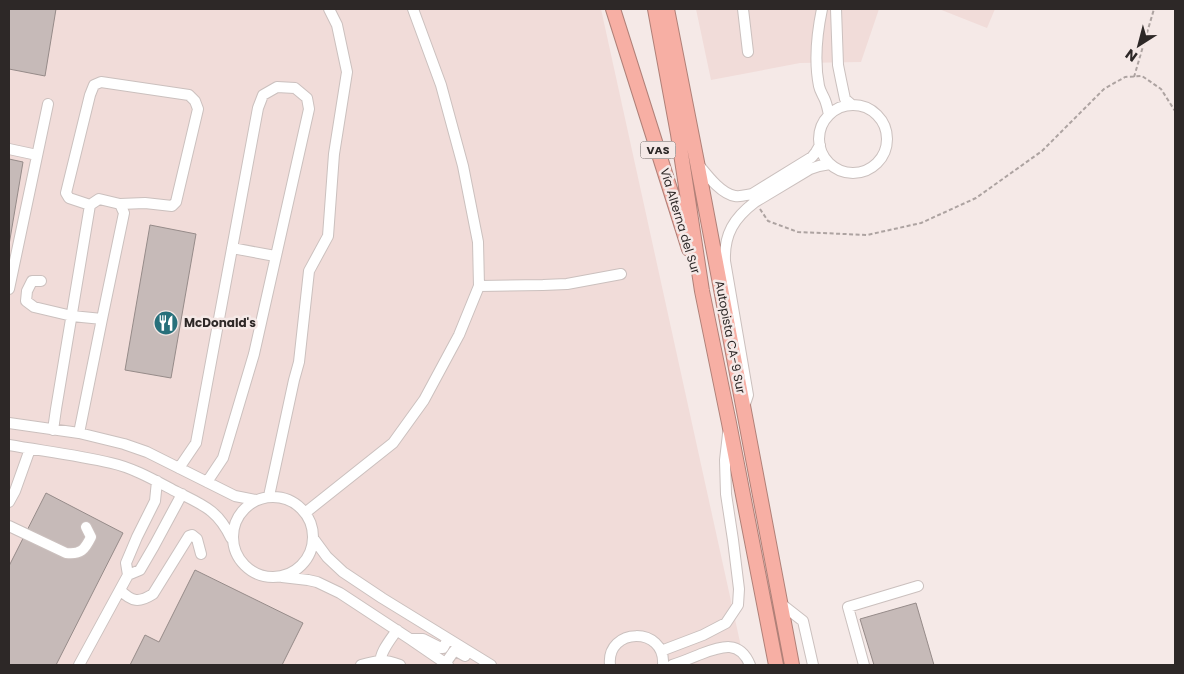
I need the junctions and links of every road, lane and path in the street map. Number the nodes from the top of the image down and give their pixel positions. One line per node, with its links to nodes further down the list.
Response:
1 (329, 9): 46 (street)
2 (413, 9): 30 (street)
3 (613, 9): 32 (highway, Vía Alterna del Sur / VAS)
4 (655, 9): 32 (highway, Autopista CA-9 Sur)
5 (667, 9): 11 (highway, Autopista CA-9 Sur)
6 (674, 9): 11 (highway)
7 (743, 9): 12 (street)
8 (822, 9): 17 (street)
9 (836, 9): 15 (street)
10 (1154, 9): 13 (path)
11 (671, 29): 21 (highway, Autopista CA-9 Sur)
12 (748, 52)
13 (1134, 77): 16 (path); 23 (path)
14 (48, 104): 20 (street)
15 (852, 105): 17 (street); 22 (street)
16 (1175, 111)
17 (829, 115): 18 (street)
18 (820, 145): 21 (street); 22 (street)
19 (9, 150): 20 (street)
20 (37, 155): 31 (street)
21 (697, 162): 35 (highway, Autopista CA-9 Sur)
22 (830, 164): 23 (street)
23 (755, 202): 35 (street)
24 (120, 204): 25 (street); 25 (street); 34 (street)
25 (90, 205): 33 (street)
26 (232, 248): 27 (street); 27 (street); 42 (street)
27 (275, 256): 44 (street)
28 (621, 274): 30 (street)
29 (41, 280): 33 (street)
30 (479, 286): 49 (street)
31 (9, 289)
32 (702, 291): 37 (highway, Autopista CA-9 Sur)
33 (72, 316): 34 (street); 38 (street)
34 (102, 319): 39 (street)
35 (743, 408): 59 (highway, Autopista CA-9 Sur)
36 (9, 423): 38 (street)
37 (729, 423): 63 (street); 74 (highway, Autopista CA-9 Sur)
38 (54, 430): 39 (street)
39 (79, 433): 42 (street)
40 (9, 445): 41 (street)
41 (30, 449): 43 (street); 48 (street)
42 (179, 468): 44 (street)
43 (157, 481): 45 (street); 55 (street)
44 (207, 482): 47 (street)
45 (182, 494): 53 (street); 55 (street)
46 (269, 496): 47 (street); 49 (street)
47 (256, 500): 53 (street)
48 (9, 502)
49 (305, 513): 52 (street)
50 (9, 526): 51 (street)
51 (86, 528)
52 (313, 538): 56 (street); 62 (street)
53 (232, 540): 56 (street)
54 (201, 554): 58 (street)
55 (128, 575): 58 (street)
56 (278, 577): 60 (street)
57 (918, 586): 77 (street)
58 (120, 590): 67 (street)
59 (780, 603): 75 (highway, Autopista CA-9 Sur); 76 (street)
60 (397, 630): 61 (street); 64 (street)
61 (410, 639): 62 (street); 65 (street)
62 (448, 639): 70 (street)
63 (661, 651): 66 (street); 71 (street)
64 (380, 662): 68 (street); 69 (street)
65 (446, 664): 70 (street)
66 (608, 664)
67 (79, 665)
68 (361, 665)
69 (400, 665)
70 (490, 665)
71 (663, 665)
72 (672, 665): 73 (street)
73 (750, 665)
74 (776, 665)
75 (792, 665)
76 (812, 665)
77 (864, 665)

